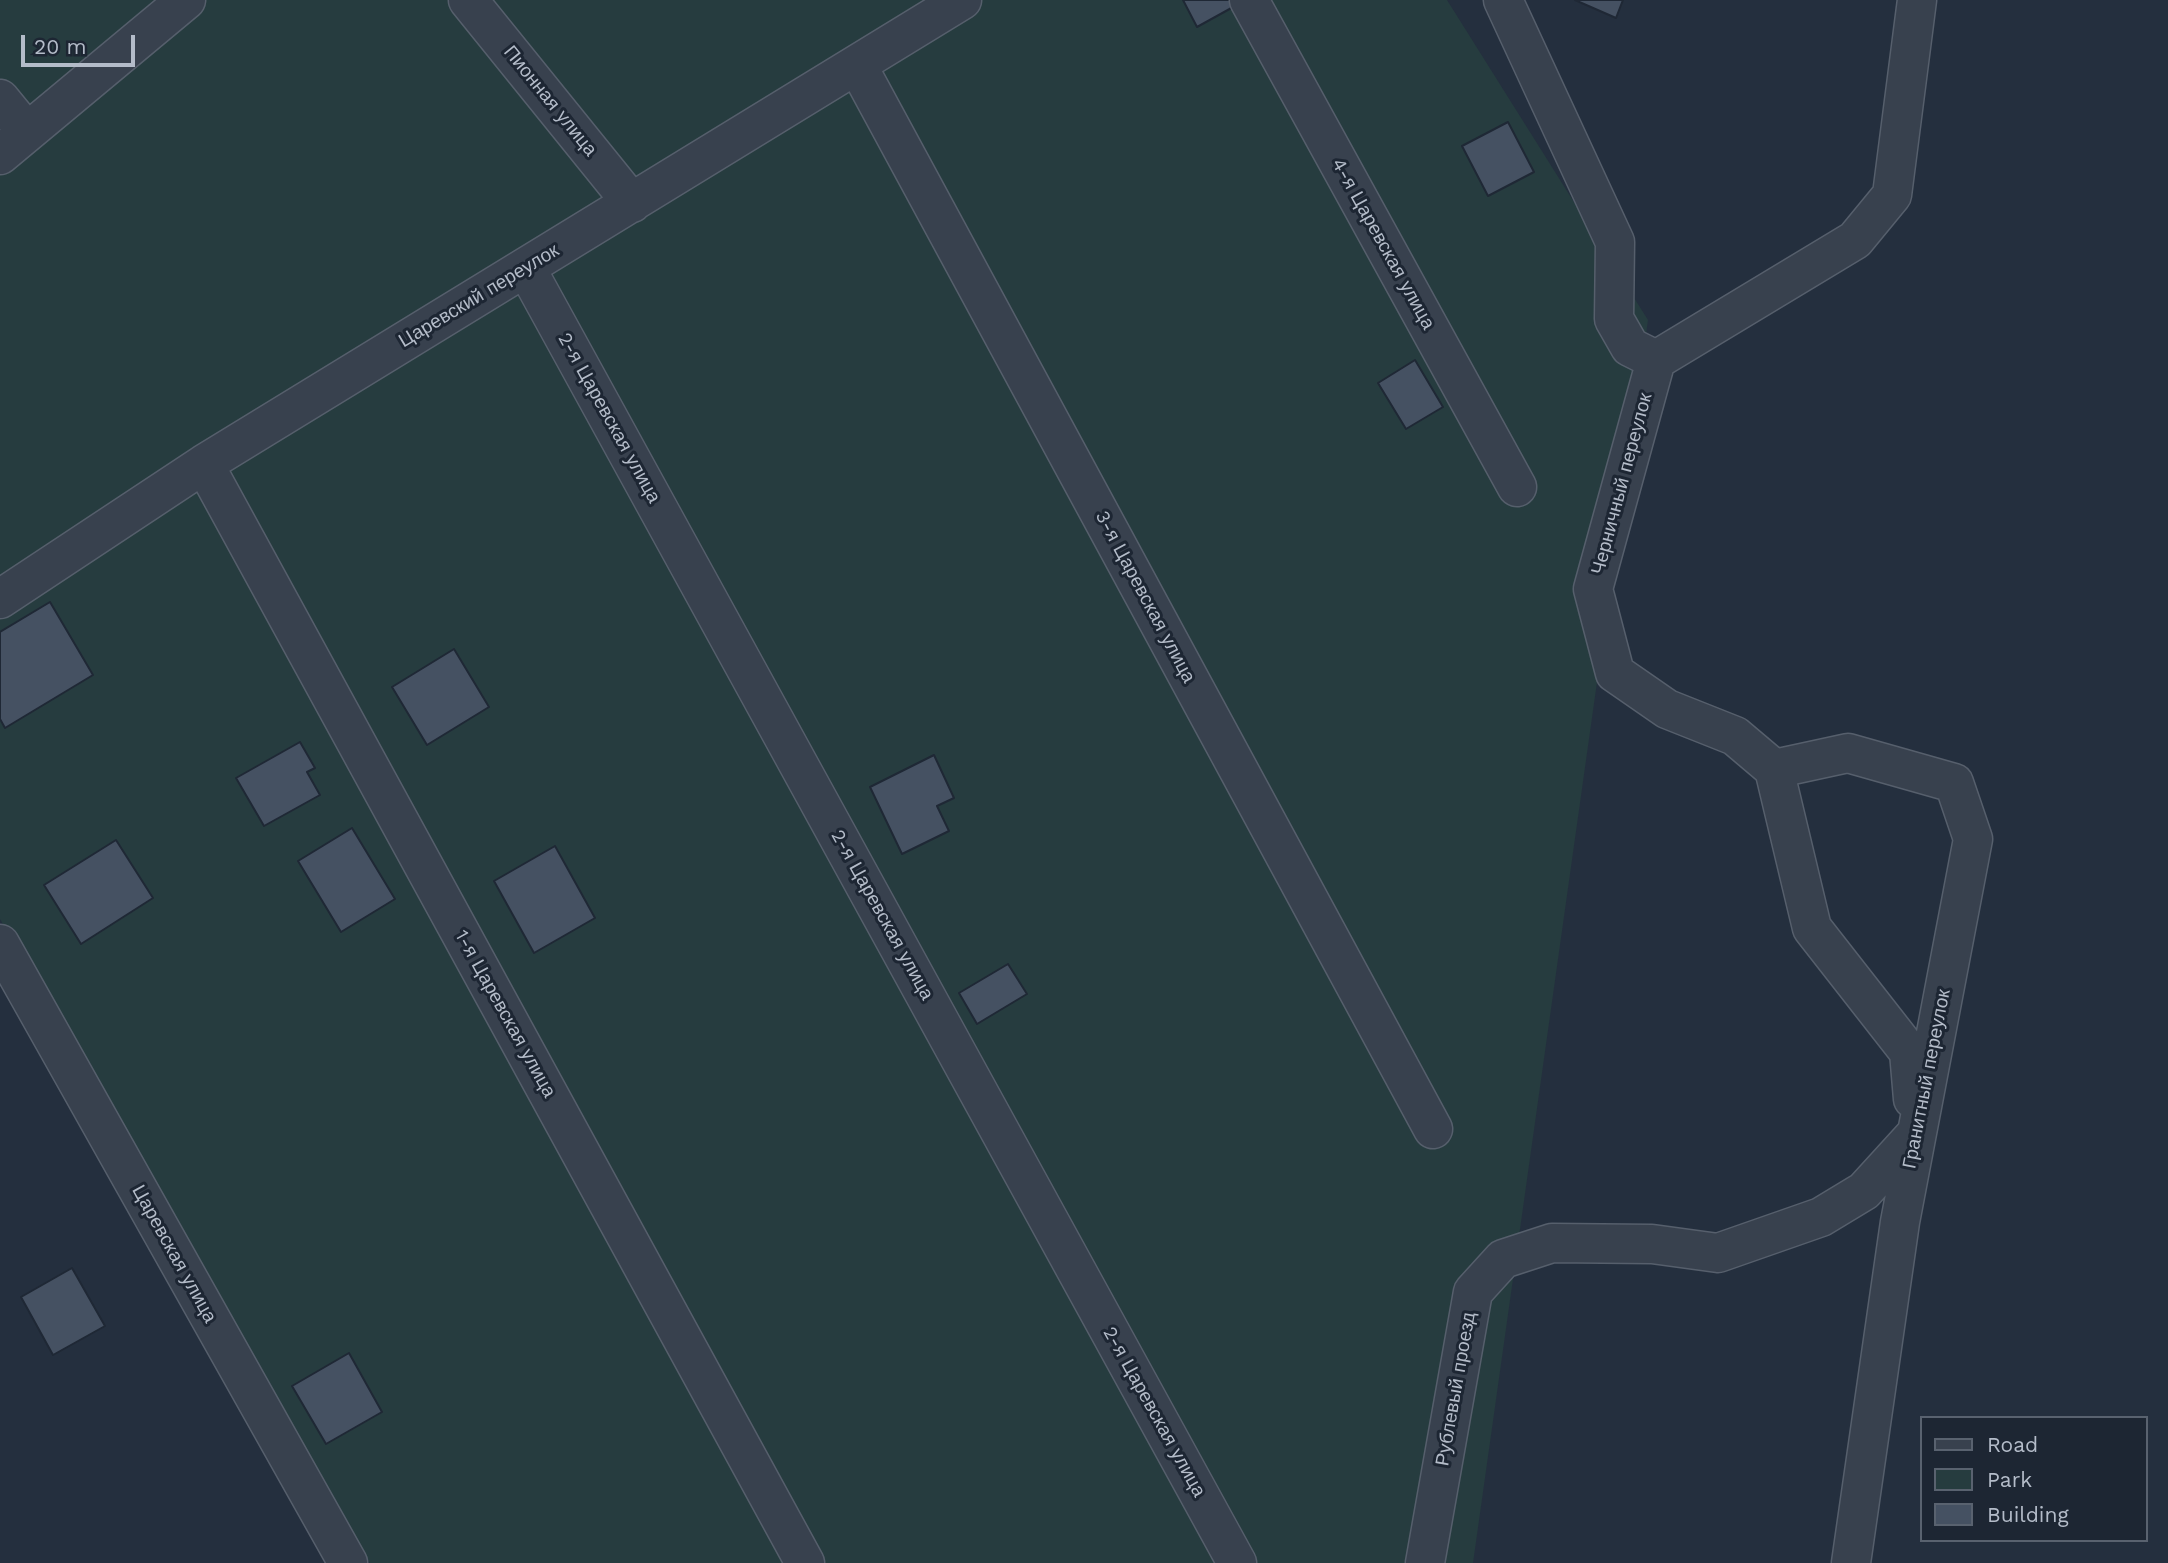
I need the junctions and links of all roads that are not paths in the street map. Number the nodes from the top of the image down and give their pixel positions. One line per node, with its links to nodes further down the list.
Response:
1 (186, 0): 9 (street)
2 (468, 0): 10 (street, Пионная улица)
3 (1249, 0): 14 (street, 4-я Царевская улица)
4 (1503, 0): 12 (street)
5 (1917, 0): 12 (street)
6 (957, 1): 7 (street, Царевский переулок)
7 (857, 65): 10 (street, Царевский переулок); 18 (street, 3-я Царевская улица)
8 (0, 99): 9 (street)
9 (13, 143)
10 (632, 203): 11 (street, Царевский переулок)
11 (526, 268): 13 (street, Царевский переулок); 22 (street, 2-я Царевская улица)
12 (1656, 360): 16 (street, Черничный переулок)
13 (204, 464): 15 (street, Царевский переулок); 21 (street, 1-я Царевская улица)
14 (1517, 487)
15 (0, 599)
16 (1774, 769): 19 (street); 19 (street, Гранитный переулок)
17 (0, 944): 20 (street, Царевская улица)
18 (1433, 1129)
19 (1916, 1134): 23 (street, Рублевый проезд); 24 (street, Гранитный переулок)
20 (348, 1563)
21 (805, 1563)
22 (1237, 1563)
23 (1425, 1563)
24 (1851, 1563)

